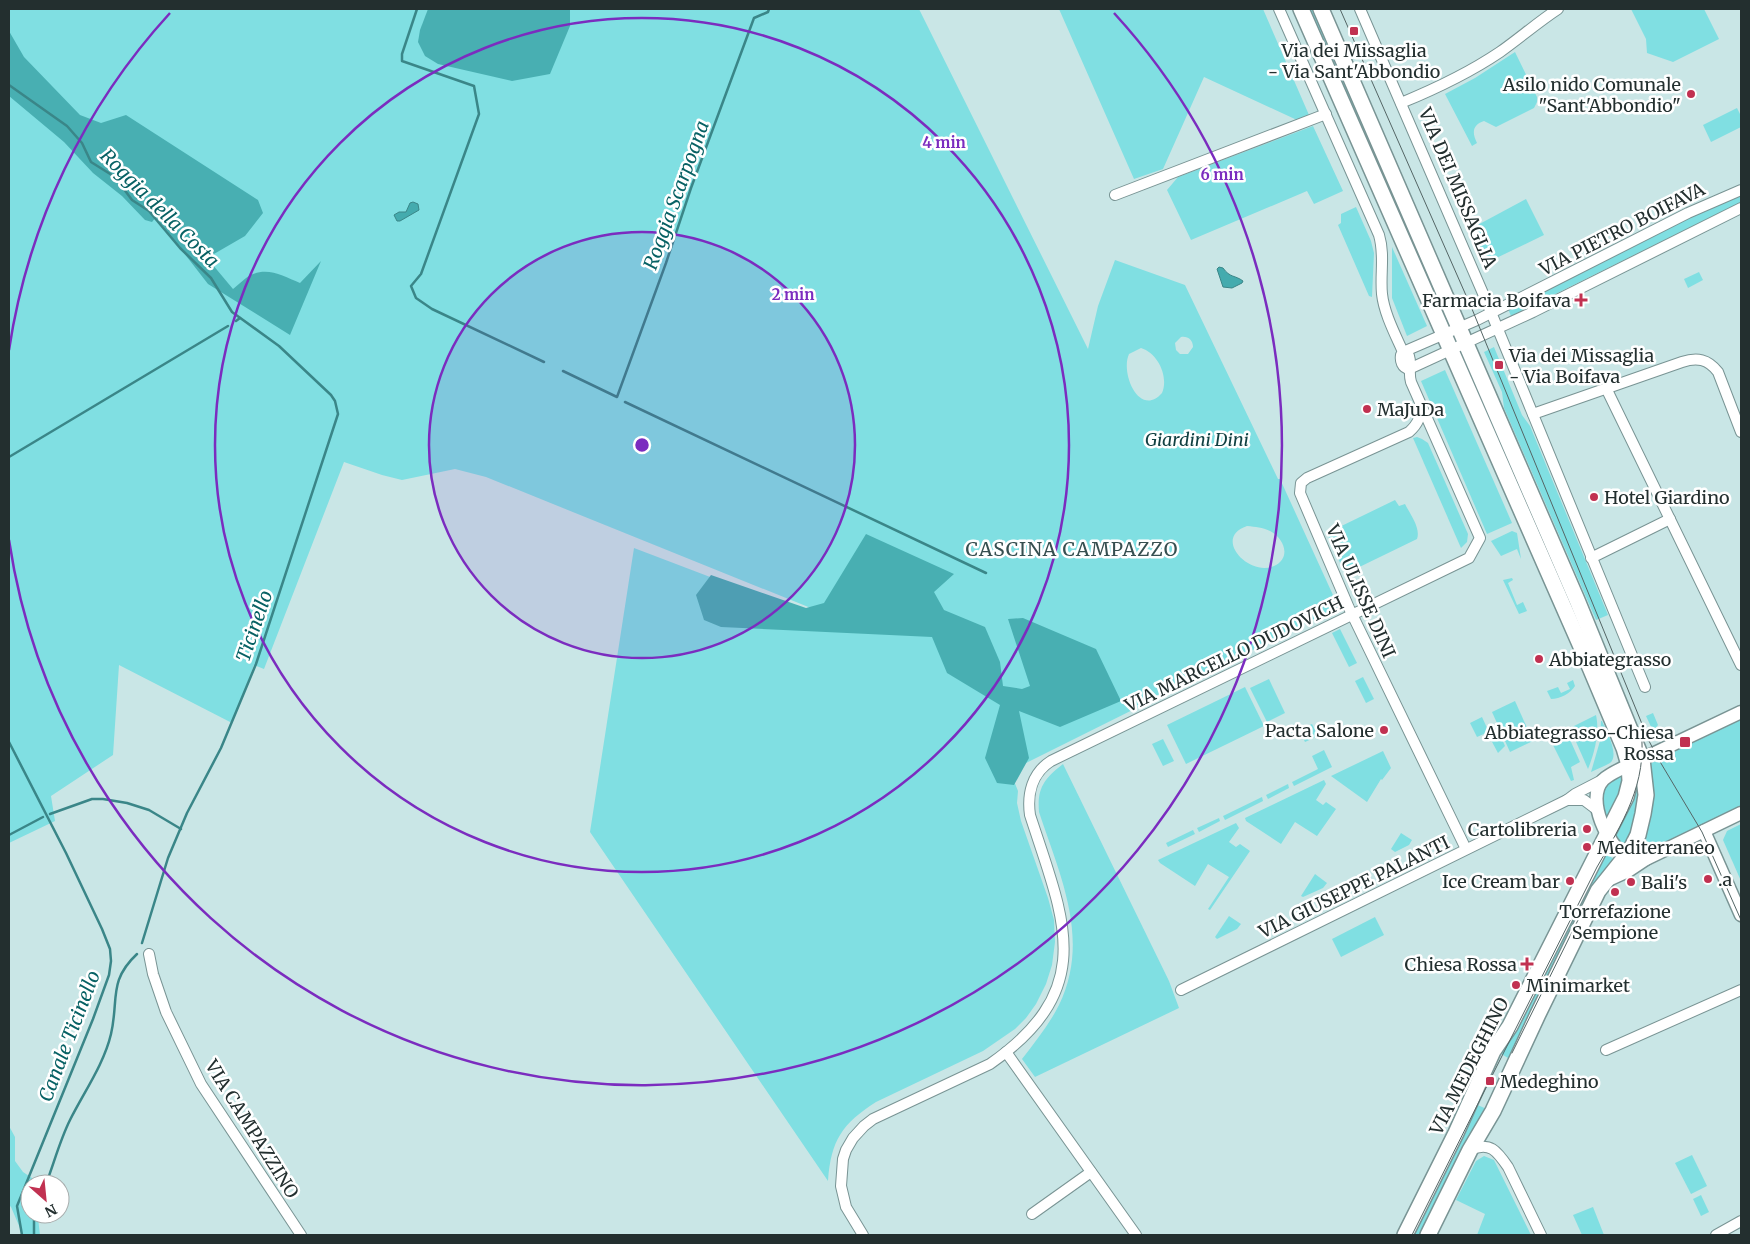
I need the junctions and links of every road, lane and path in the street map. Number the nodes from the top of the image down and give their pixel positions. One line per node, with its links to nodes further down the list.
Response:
1 (1279, 9): 7 (street)
2 (1301, 9): 14 (main road)
3 (1321, 9): 12 (main road)
4 (1360, 9): 6 (street, VIA DEI MISSAGLIA)
5 (1558, 9): 6 (street)
6 (1401, 102): 11 (street, VIA DEI MISSAGLIA)
7 (1326, 114): 9 (street); 17 (street)
8 (1741, 190): 11 (street, VIA PIETRO BOIFAVA)
9 (1115, 195)
10 (1741, 208): 13 (street, VIA PIETRO BOIFAVA)
11 (1491, 313): 12 (street, VIA PIETRO BOIFAVA); 13 (street, VIA DEI MISSAGLIA)
12 (1460, 328): 14 (street); 15 (main road)
13 (1498, 329): 15 (street, VIA PIETRO BOIFAVA); 21 (street, VIA DEI MISSAGLIA)
14 (1445, 335): 16 (main road); 17 (street)
15 (1467, 344): 16 (street); 31 (main road)
16 (1452, 350): 18 (street); 31 (main road)
17 (1403, 352): 18 (street)
18 (1409, 369): 20 (street)
19 (1606, 388): 21 (street); 23 (street); 25 (street)
20 (1420, 401): 22 (street); 24 (street)
21 (1533, 414): 26 (street, VIA DEI MISSAGLIA)
22 (1409, 432): 24 (street); 27 (street, VIA ULISSE DINI)
23 (1741, 432)
24 (1440, 447): 27 (street, VIA MARCELLO DUDOVICH)
25 (1670, 519): 26 (street); 28 (street)
26 (1591, 558): 29 (street, VIA DEI MISSAGLIA)
27 (1352, 615): 38 (street, VIA ULISSE DINI); 47 (street, VIA MARCELLO DUDOVICH)
28 (1741, 665)
29 (1645, 687)
30 (1741, 712): 31 (street)
31 (1635, 762): 32 (street); 37 (main road, VIA MEDEGHINO); 39 (main road)
32 (1604, 779): 33 (street, VIA GIUSEPPE PALANTI); 34 (street)
33 (1567, 800): 34 (street); 38 (street, VIA GIUSEPPE PALANTI)
34 (1596, 809): 37 (street)
35 (1741, 813): 36 (street)
36 (1704, 831): 40 (street); 42 (street)
37 (1607, 833): 39 (street); 55 (main road, VIA MEDEGHINO)
38 (1466, 849): 44 (street, VIA GIUSEPPE PALANTI)
39 (1626, 856): 40 (street); 41 (main road)
40 (1646, 858): 41 (street)
41 (1606, 881): 48 (main road)
42 (1741, 915)
43 (149, 954): 52 (street, VIA CAMPAZZINO)
44 (1181, 990)
45 (1741, 990): 46 (street)
46 (1606, 1050)
47 (1006, 1052): 49 (street); 53 (street, VIA MARCELLO DUDOVICH)
48 (1470, 1150): 56 (main road); 57 (street)
49 (1091, 1172): 50 (street); 54 (street)
50 (1032, 1214)
51 (1741, 1221): 58 (street)
52 (301, 1235)
53 (862, 1235)
54 (1136, 1235)
55 (1405, 1235)
56 (1428, 1235)
57 (1542, 1235)
58 (1716, 1235)

